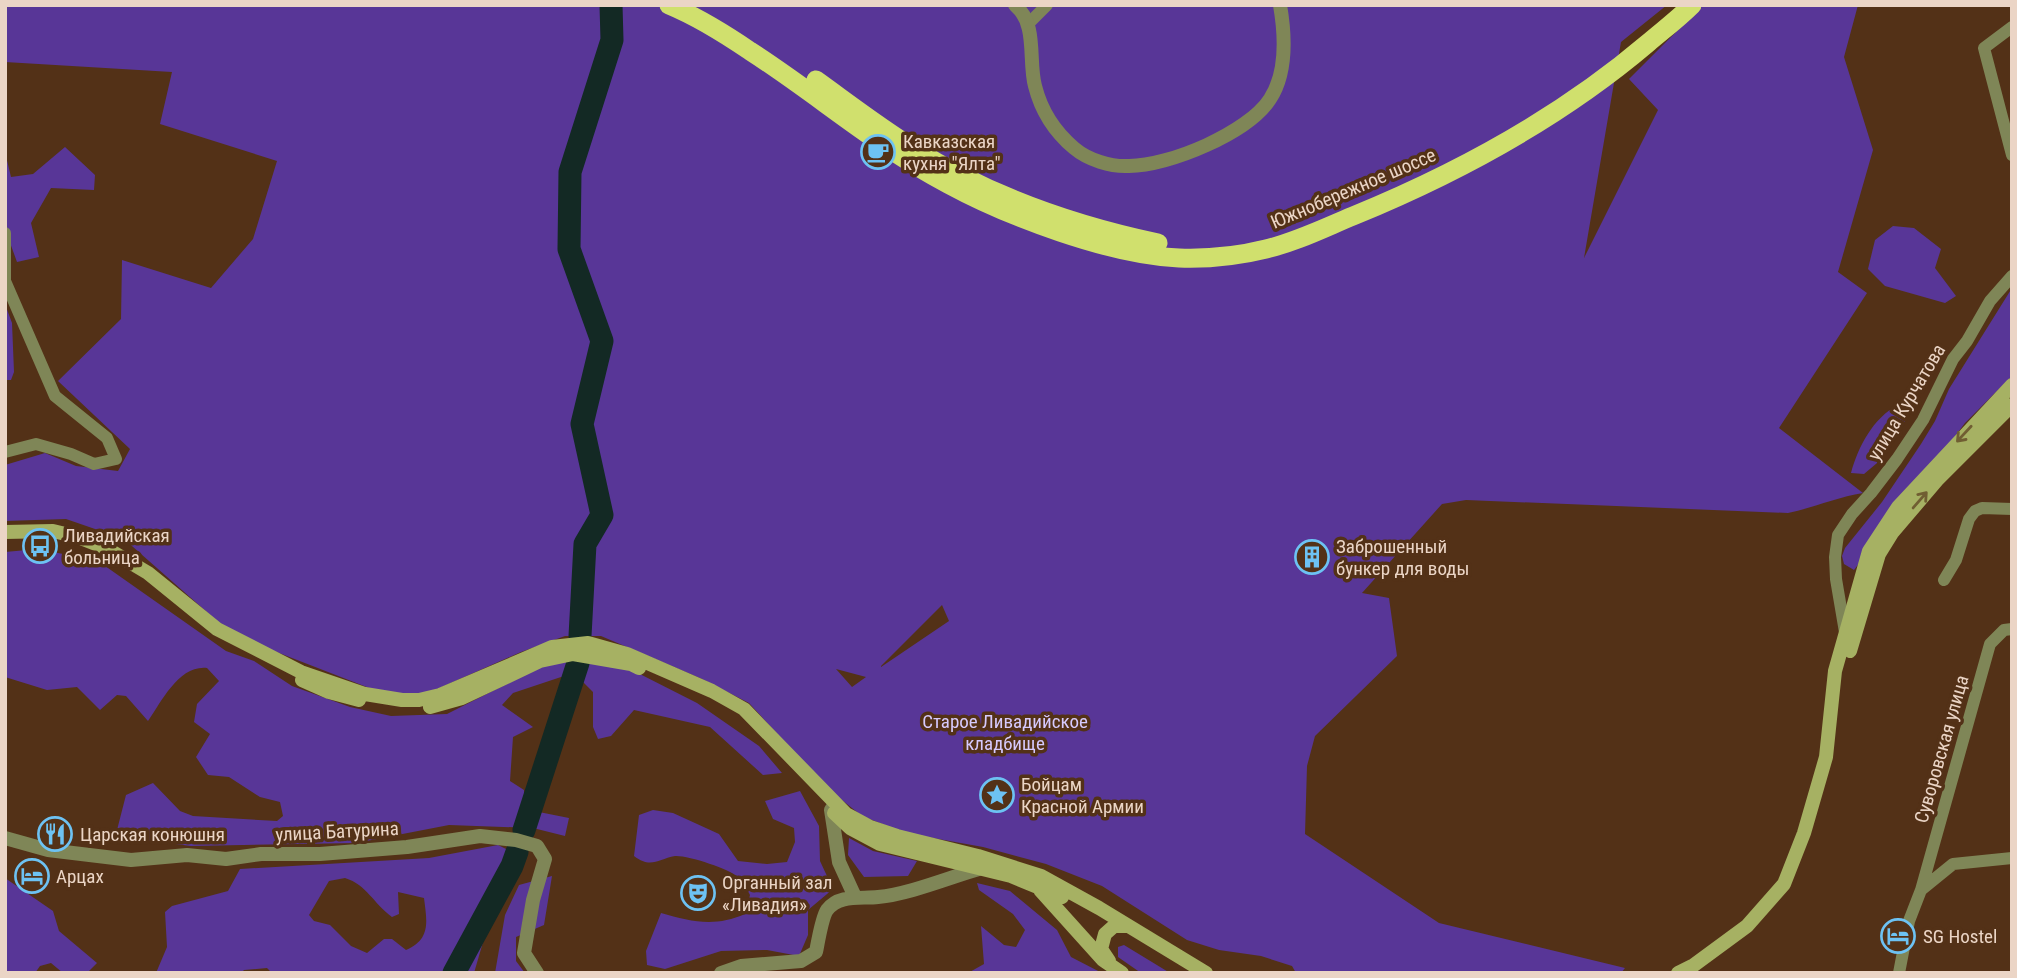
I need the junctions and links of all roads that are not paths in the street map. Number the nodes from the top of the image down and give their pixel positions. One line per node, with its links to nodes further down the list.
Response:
1 (669, 5): 6 (highway, Южнобережное шоссе)
2 (699, 5): 6 (highway, Южнобережное шоссе)
3 (1015, 5): 7 (street)
4 (1047, 5): 7 (street)
5 (1280, 5): 7 (street)
6 (1683, 6)
7 (1028, 24)
8 (2012, 27): 9 (street)
9 (2012, 155)
10 (5, 233): 14 (street)
11 (2012, 276): 20 (street, улица Курчатова)
12 (2012, 385): 20 (main road, one-way to 20)
13 (2012, 405): 20 (main road, one-way to 13)
14 (5, 452)
15 (2012, 509): 18 (street)
16 (5, 532): 21 (main road)
17 (5, 538): 21 (main road)
18 (1944, 580)
19 (2012, 629): 27 (street, Суворовская улица)
20 (1849, 636): 37 (main road); 38 (main road)
21 (833, 807): 24 (main road); 25 (main road); 29 (street)
22 (5, 838): 33 (street, улица Батурина)
23 (2012, 858): 27 (street)
24 (1006, 865): 25 (main road); 26 (main road)
25 (982, 868): 26 (main road); 29 (street)
26 (1039, 881): 28 (main road); 30 (main road); 31 (main road)
27 (1921, 890): 39 (street, Суворовская улица)
28 (1053, 892): 30 (main road); 31 (main road)
29 (855, 897): 34 (street)
30 (1124, 928): 32 (main road); 35 (main road); 36 (main road)
31 (1103, 960): 32 (main road)
32 (1119, 971)
33 (537, 973)
34 (721, 973)
35 (1194, 973)
36 (1206, 973)
37 (1678, 973)
38 (1697, 973)
39 (1899, 973)

